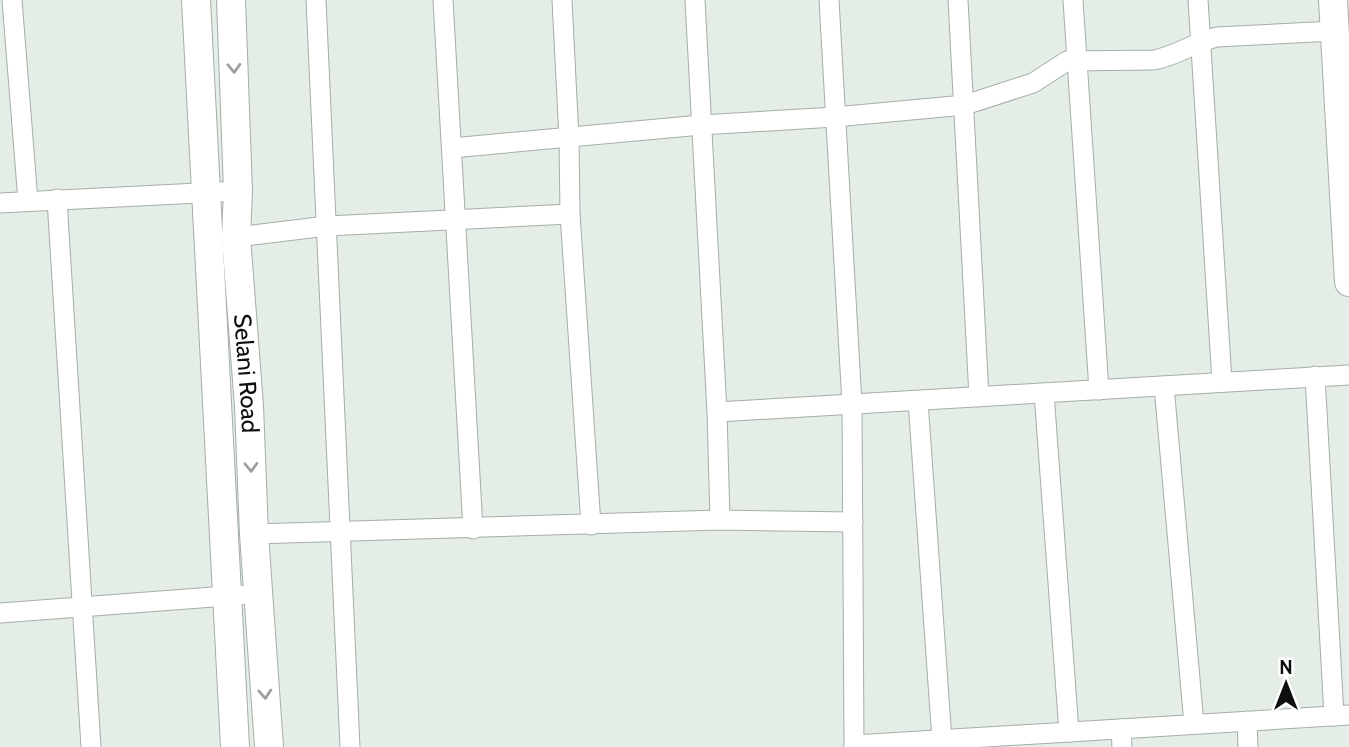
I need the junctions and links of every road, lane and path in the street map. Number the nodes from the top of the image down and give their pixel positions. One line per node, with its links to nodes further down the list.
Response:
1 (12, 0): 26 (street)
2 (196, 0): 24 (street, Selani Road)
3 (231, 0): 23 (street, Selani Road, one-way to 23)
4 (316, 0): 30 (street)
5 (443, 0): 22 (street)
6 (562, 0): 20 (street)
7 (695, 0): 19 (street)
8 (830, 0): 18 (street)
9 (958, 0): 17 (street)
10 (1073, 0): 15 (street)
11 (1198, 0): 14 (street)
12 (1333, 0): 13 (street)
13 (1334, 31): 14 (street); 16 (street)
14 (1201, 41): 15 (street); 35 (street)
15 (1077, 60): 17 (street); 37 (street)
16 (1343, 77): 21 (street)
17 (965, 105): 18 (street); 39 (street)
18 (835, 117): 19 (street); 41 (street)
19 (701, 125): 20 (street); 42 (street)
20 (569, 139): 22 (street); 28 (street)
21 (1345, 142): 32 (street)
22 (452, 148): 29 (street)
23 (238, 191): 24 (street); 31 (street, Selani Road)
24 (205, 192): 25 (street); 50 (street, Selani Road)
25 (57, 199): 26 (street); 51 (street)
26 (28, 201): 27 (street)
27 (0, 202)
28 (570, 214): 29 (street); 45 (street)
29 (455, 220): 30 (street); 46 (street)
30 (327, 226): 31 (street); 47 (street)
31 (236, 237): 48 (street, Selani Road, one-way to 48)
32 (1349, 282)
33 (1349, 375): 34 (street)
34 (1315, 376): 35 (street); 53 (street)
35 (1222, 382): 36 (street)
36 (1164, 386): 37 (street); 55 (street)
37 (1099, 390): 38 (street)
38 (1044, 393): 39 (street); 56 (street)
39 (979, 397): 40 (street)
40 (918, 401): 41 (street); 58 (street)
41 (852, 404): 42 (street); 44 (street)
42 (718, 412): 43 (street)
43 (720, 520): 44 (street); 45 (street)
44 (853, 522): 60 (street)
45 (591, 525): 46 (street)
46 (473, 529): 47 (street)
47 (341, 532): 48 (street); 64 (street)
48 (254, 534): 49 (street, Selani Road)
49 (258, 594): 50 (street); 63 (street, Selani Road, one-way to 63)
50 (225, 596): 51 (street); 62 (street, Selani Road)
51 (82, 607): 52 (street); 61 (street)
52 (0, 613)
53 (1342, 715): 54 (street)
54 (1247, 721): 55 (street); 65 (street)
55 (1194, 724): 57 (street)
56 (1069, 732): 57 (street); 59 (street)
57 (1122, 738)
58 (942, 740): 59 (street); 60 (street)
59 (1002, 742)
60 (854, 746)
61 (91, 747)
62 (235, 747)
63 (269, 747)
64 (350, 747)
65 (1248, 747)

